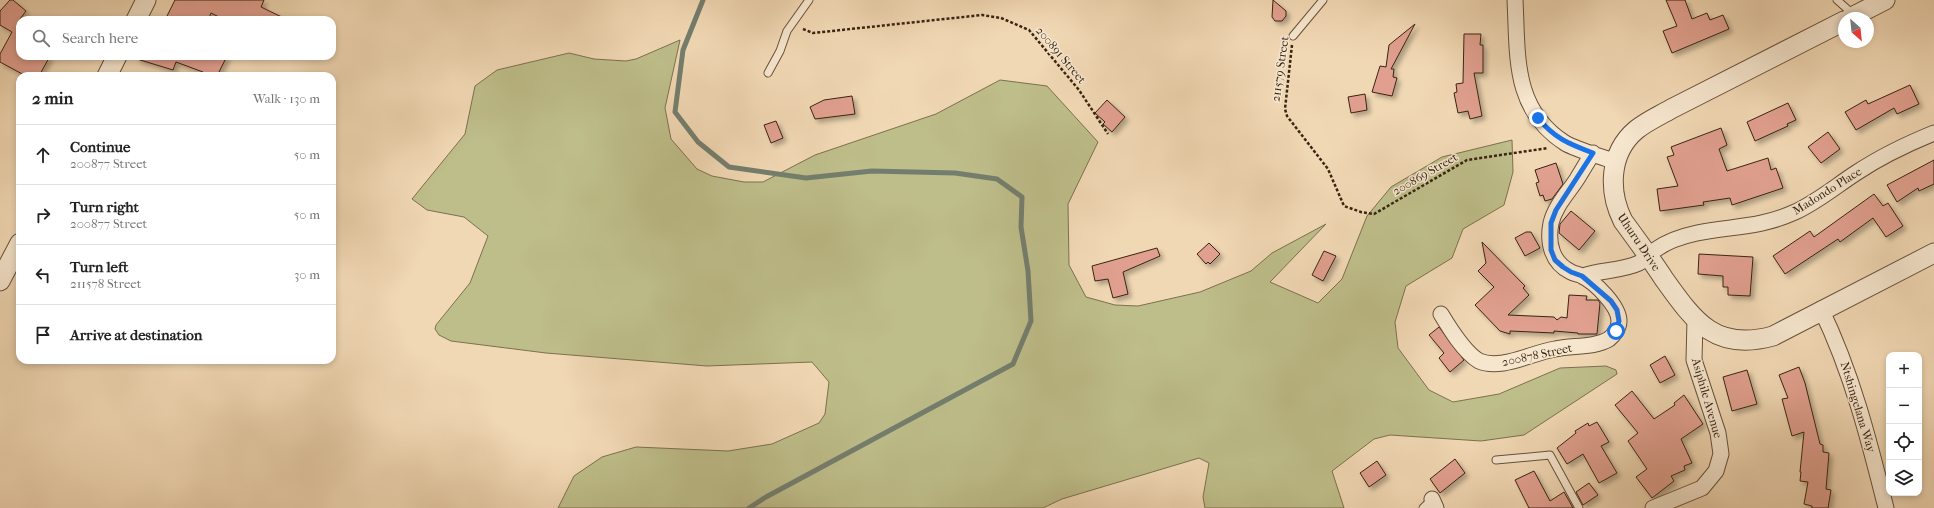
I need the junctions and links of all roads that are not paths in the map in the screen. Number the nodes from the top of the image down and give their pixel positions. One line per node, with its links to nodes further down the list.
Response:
1 (146, 0): 9 (street)
2 (809, 0): 14 (lane)
3 (1323, 0): 11 (lane, 211579 Street)
4 (1515, 0): 16 (street)
5 (1837, 0): 7 (lane)
6 (1885, 0): 8 (street, Uhuru Drive)
7 (1845, 12)
8 (1861, 12)
9 (138, 16)
10 (1838, 24): 17 (street, Uhuru Drive)
11 (1293, 36)
12 (115, 60): 13 (street)
13 (109, 72)
14 (768, 73)
15 (1934, 133): 20 (street, Madondo Place)
16 (1593, 153): 17 (street); 22 (street)
17 (1616, 162): 20 (street, Uhuru Drive)
18 (16, 250): 21 (street)
19 (1934, 253): 23 (street, Uhuru Drive)
20 (1649, 257): 22 (street, Madondo Place); 25 (street, Uhuru Drive)
21 (2, 276)
22 (1582, 276): 24 (street, 200878 Street)
23 (1821, 310): 25 (street, Uhuru Drive); 29 (street, Ntshingelana Way)
24 (1441, 314)
25 (1695, 320): 28 (street, Asiphile Avenue)
26 (1496, 460): 27 (lane)
27 (1579, 508)
28 (1653, 508)
29 (1886, 508)

